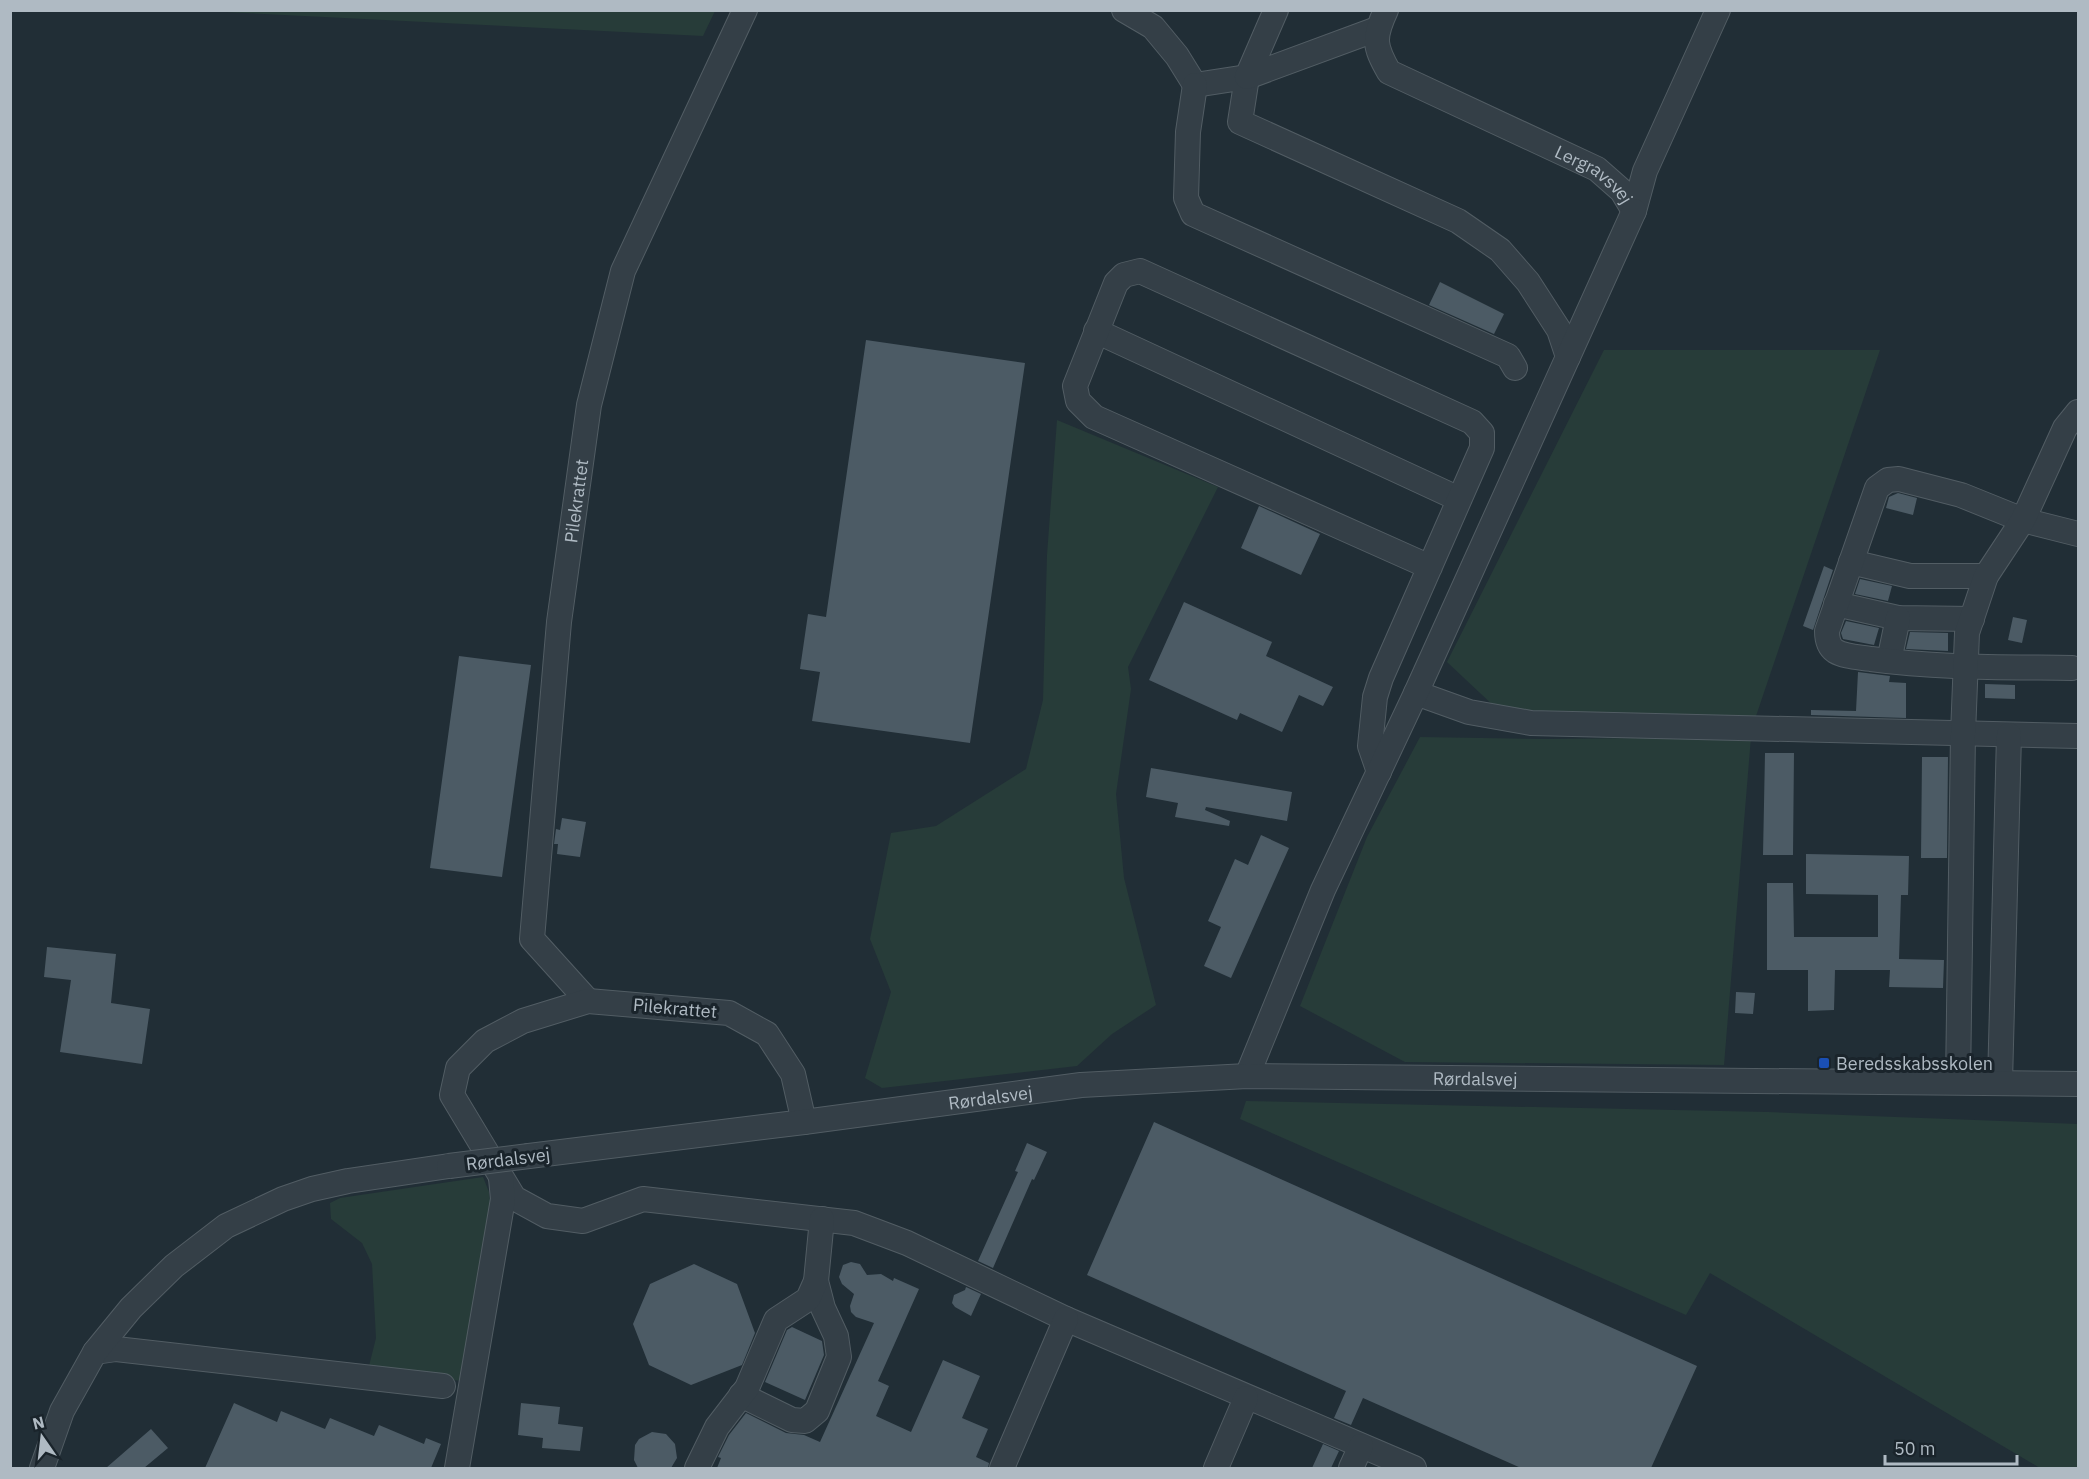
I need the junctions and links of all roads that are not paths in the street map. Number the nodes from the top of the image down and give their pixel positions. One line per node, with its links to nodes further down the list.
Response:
1 (745, 10): 30 (street, Pilekrattet)
2 (1124, 10): 7 (street)
3 (1276, 10): 6 (street)
4 (1718, 10): 8 (street, Lergravsvej)
5 (1382, 20): 6 (street, Lergravsvej); 8 (street, Lergravsvej)
6 (1247, 76): 7 (street); 10 (street)
7 (1195, 85): 11 (street)
8 (1634, 211): 10 (street)
9 (1096, 331): 13 (street); 13 (street); 17 (street)
10 (1569, 357): 25 (street)
11 (1515, 368)
12 (2079, 412): 14 (street)
13 (1459, 500): 17 (street)
14 (2023, 520): 15 (street); 16 (street); 18 (street)
15 (2079, 534)
16 (1851, 562): 18 (street); 19 (street)
17 (1430, 567): 29 (street)
18 (1986, 576): 21 (street)
19 (1836, 604): 20 (street); 22 (street)
20 (1898, 618): 21 (street); 22 (street)
21 (1972, 619): 23 (street)
22 (1889, 662): 23 (street)
23 (1966, 666): 24 (street); 26 (street)
24 (2072, 668)
25 (1416, 693): 26 (street); 29 (street)
26 (1963, 734): 27 (street); 32 (street)
27 (2009, 735): 28 (street); 33 (street)
28 (2079, 736)
29 (1379, 772): 31 (street)
30 (588, 1001): 35 (street, Pilekrattet); 36 (street, Pilekrattet)
31 (1247, 1076): 32 (street, Rørdalsvej); 35 (street, Rørdalsvej)
32 (1958, 1082): 33 (street, Rørdalsvej)
33 (2000, 1083): 34 (street, Rørdalsvej)
34 (2079, 1084)
35 (804, 1122): 40 (street, Rørdalsvej, bridge)
36 (501, 1177): 37 (street, Pilekrattet); 46 (street)
37 (822, 1219): 38 (street); 39 (street)
38 (816, 1281): 42 (street); 42 (street)
39 (1066, 1319): 43 (street); 48 (street)
40 (95, 1352): 41 (street); 45 (street, Rørdalsvej)
41 (443, 1386)
42 (741, 1395): 47 (street)
43 (1246, 1398): 44 (street); 49 (street)
44 (1361, 1446): 50 (street); 51 (street)
45 (42, 1468)
46 (457, 1468)
47 (698, 1468)
48 (1002, 1468)
49 (1216, 1468)
50 (1351, 1468)
51 (1414, 1468)

